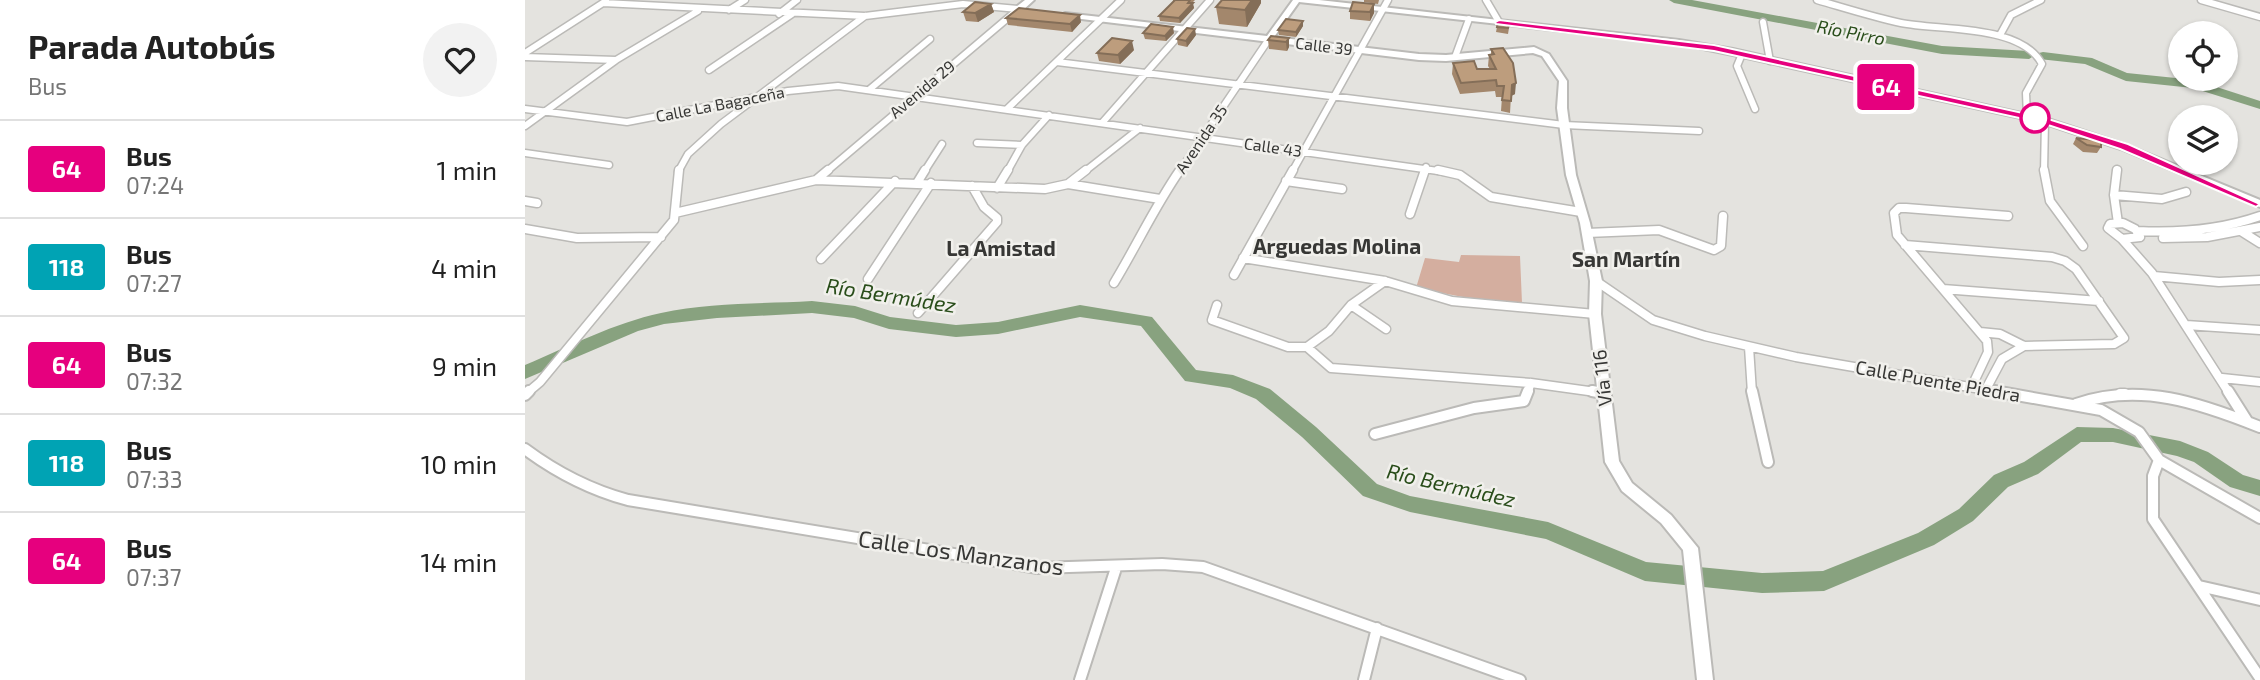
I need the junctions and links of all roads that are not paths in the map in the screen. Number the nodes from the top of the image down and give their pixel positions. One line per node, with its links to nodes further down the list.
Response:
1 (745, 0): 16 (street)
2 (797, 0): 18 (street)
3 (1030, 0): 13 (main road, Avenida 29)
4 (1121, 0): 24 (street)
5 (1209, 0): 27 (street)
6 (1298, 0): 15 (main road); 29 (main road, Avenida 35)
7 (1388, 0): 15 (street)
8 (1486, 0): 25 (street)
9 (1817, 0): 28 (street)
10 (2041, 0): 28 (street)
11 (2201, 0): 22 (street)
12 (605, 1): 14 (street); 34 (street)
13 (1019, 9): 17 (main road); 21 (street); 43 (street, Avenida 29)
14 (700, 10): 16 (street); 36 (street)
15 (1383, 10): 23 (main road); 31 (street)
16 (727, 11): 18 (street)
17 (1033, 11)
18 (779, 14): 19 (street)
19 (792, 14): 21 (street); 39 (street)
20 (1060, 15): 24 (main road, Calle 39)
21 (865, 16): 45 (street)
22 (2260, 17)
23 (1469, 19): 25 (main road); 35 (street)
24 (1101, 20): 27 (main road, Calle 39); 38 (street)
25 (1499, 22): 33 (main road)
26 (1763, 22): 37 (street)
27 (1184, 29): 29 (main road, Calle 39); 40 (street)
28 (2000, 35): 51 (street)
29 (1269, 38): 31 (main road, Calle 39); 41 (street, Avenida 35)
30 (930, 39): 42 (street)
31 (1360, 50): 35 (main road, Calle 39); 44 (street)
32 (1545, 54): 35 (main road, Calle 39); 54 (main road, Vía 116)
33 (1742, 54): 37 (main road); 48 (street)
34 (525, 55): 36 (street)
35 (1455, 57)
36 (616, 60): 49 (street)
37 (1770, 61): 51 (main road)
38 (1057, 62): 40 (street); 47 (street)
39 (709, 69)
40 (1146, 73): 41 (street); 53 (street)
41 (1238, 84): 44 (street); 58 (street, Avenida 35)
42 (870, 89): 43 (street, Calle La Bagaceña); 45 (street, Calle La Bagaceña)
43 (915, 96): 47 (street, Calle 43); 67 (street, Avenida 29)
44 (1334, 96): 54 (street); 62 (street)
45 (757, 97): 49 (street, Calle La Bagaceña); 83 (street)
46 (525, 109): 49 (street, Calle La Bagaceña)
47 (1007, 109): 50 (street, Calle 43)
48 (1755, 109)
49 (547, 111): 55 (street)
50 (1049, 115): 53 (street, Calle 43); 61 (street)
51 (2027, 117): 52 (main road)
52 (2045, 121): 81 (main road); 99 (street)
53 (1102, 123): 56 (street, Calle 43)
54 (1564, 125): 57 (street); 82 (main road, Vía 116)
55 (525, 126)
56 (1140, 128): 58 (street, Calle 43); 72 (street)
57 (1699, 131)
58 (1201, 137): 62 (street, Calle 43); 78 (street, Avenida 35)
59 (977, 143): 61 (street)
60 (942, 144): 70 (street)
61 (1022, 145): 74 (street)
62 (1303, 150): 65 (street, Calle 43); 69 (street)
63 (525, 153): 64 (street)
64 (609, 165)
65 (1426, 167): 82 (street, Calle 43); 84 (street)
66 (2117, 170): 77 (street)
67 (816, 180): 68 (street); 83 (street)
68 (895, 181): 70 (street); 101 (street)
69 (1286, 181): 75 (street); 100 (street)
70 (917, 183): 71 (street)
71 (931, 183): 73 (street); 104 (street)
72 (1068, 184): 74 (street); 78 (street)
73 (972, 186): 74 (street); 113 (street)
74 (997, 188)
75 (1342, 189)
76 (2186, 192): 77 (street)
77 (2114, 195): 88 (street)
78 (1160, 199): 108 (street, Avenida 35)
79 (525, 201): 80 (street)
80 (537, 203)
81 (2260, 204)
82 (1581, 212): 93 (main road, Vía 116)
83 (675, 213): 95 (street)
84 (1410, 214)
85 (1723, 216): 93 (street)
86 (2008, 216): 98 (street)
87 (2260, 216): 89 (street)
88 (2118, 223): 94 (street); 96 (street)
89 (2234, 227): 92 (street); 94 (street)
90 (2260, 227): 92 (street)
91 (525, 229): 95 (street)
92 (2242, 232): 94 (street); 97 (street)
93 (1587, 233): 107 (main road, Vía 116)
94 (2139, 233): 96 (street)
95 (661, 237): 128 (street)
96 (2122, 239): 103 (street)
97 (2260, 243)
98 (1905, 245): 109 (street); 110 (street)
99 (2083, 246)
100 (1243, 258): 102 (street); 106 (street)
101 (821, 259)
102 (1234, 275)
103 (2154, 276): 105 (street); 115 (street)
104 (868, 279)
105 (2260, 280)
106 (1385, 281): 112 (street); 114 (street)
107 (1596, 281): 114 (main road, Vía 116); 121 (street, Calle Puente Piedra)
108 (1115, 283)
109 (1943, 289): 110 (street); 118 (street)
110 (2099, 301): 119 (street)
111 (1217, 305): 120 (street)
112 (1351, 305): 116 (street); 120 (street)
113 (918, 313)
114 (1595, 314): 127 (main road, Vía 116)
115 (2186, 325): 117 (street); 122 (street)
116 (1386, 329)
117 (2260, 330)
118 (1980, 332): 119 (street); 125 (street)
119 (2024, 346): 126 (street)
120 (1307, 347): 124 (street)
121 (1749, 347): 125 (street, Calle Puente Piedra); 135 (street)
122 (2222, 378): 123 (street); 130 (street)
123 (2260, 382)
124 (1531, 383): 127 (street); 132 (street)
125 (1972, 386): 126 (street, Calle Puente Piedra)
126 (1986, 389): 129 (street, Calle Puente Piedra)
127 (1603, 393): 137 (main road, Vía 116)
128 (525, 395)
129 (2075, 404): 130 (street); 134 (street, Calle Puente Piedra)
130 (2247, 421): 131 (street)
131 (2260, 427)
132 (1375, 434)
133 (525, 449): 138 (street, Calle Los Manzanos)
134 (2155, 455): 136 (street); 139 (street)
135 (1768, 462)
136 (2260, 518)
137 (1693, 564): 146 (main road, Vía 116)
138 (1116, 568): 141 (street, Calle Los Manzanos); 143 (street)
139 (2199, 586): 140 (street); 142 (street)
140 (2260, 600)
141 (1377, 628): 144 (street); 145 (street, Calle Los Manzanos)
142 (2260, 678)
143 (1080, 680)
144 (1364, 680)
145 (1520, 680)
146 (1705, 680)

